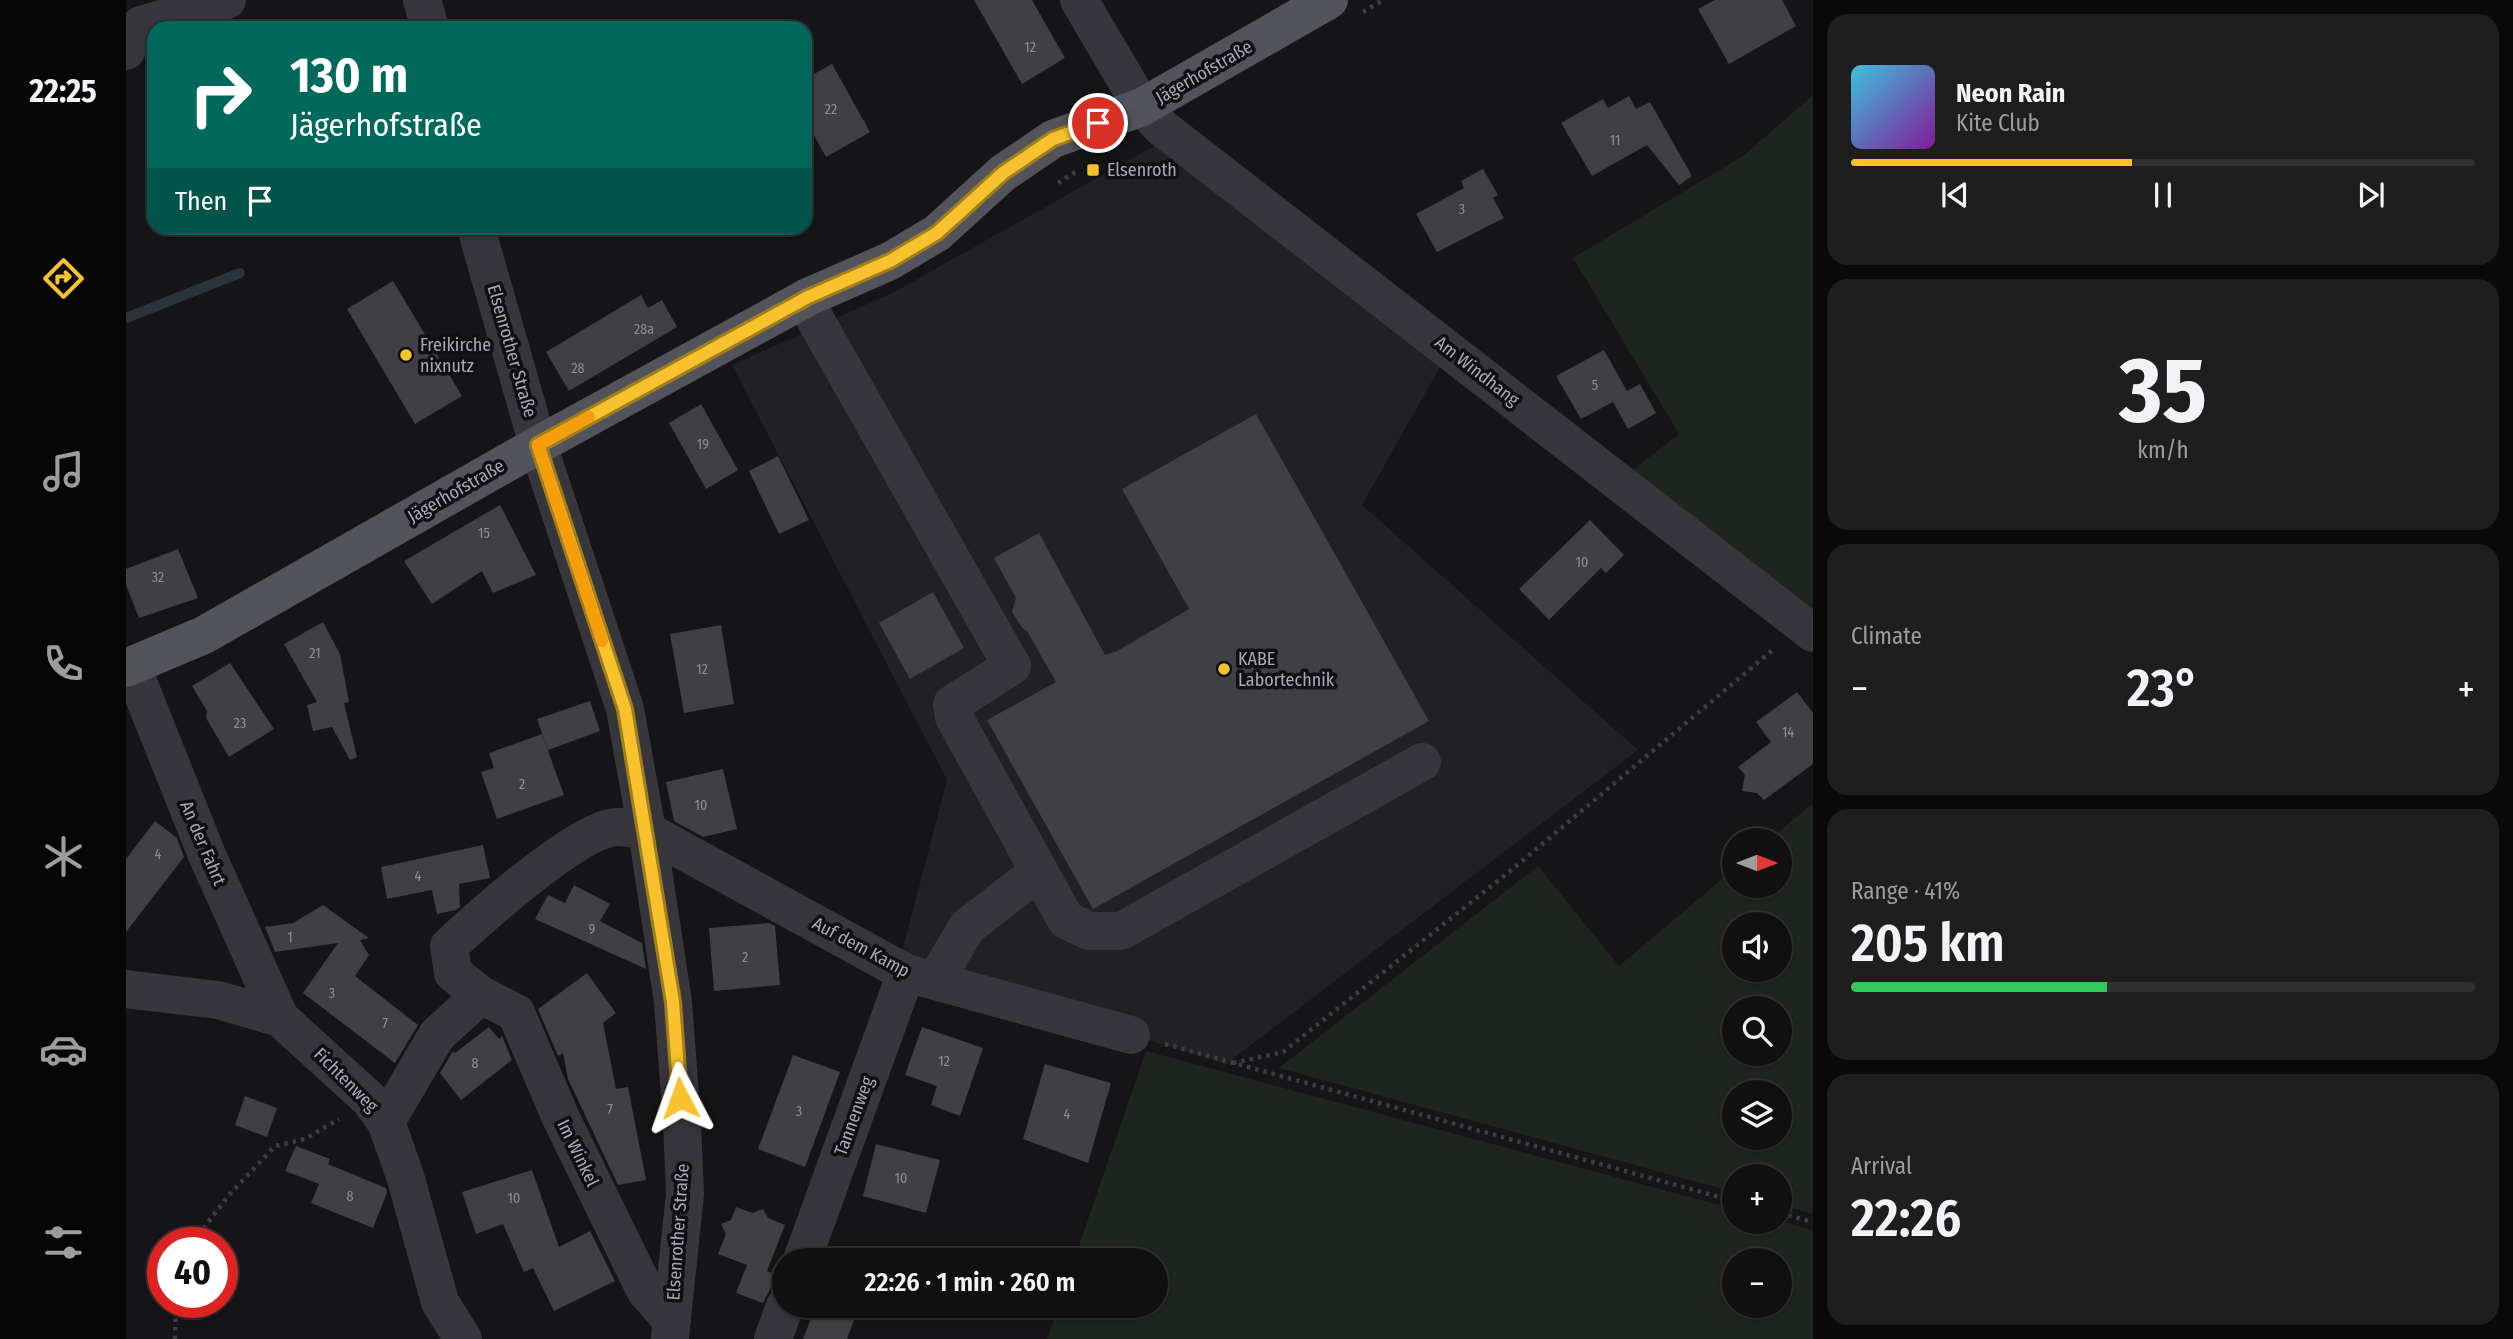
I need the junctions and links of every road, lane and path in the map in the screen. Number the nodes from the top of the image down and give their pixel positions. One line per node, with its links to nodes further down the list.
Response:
1 (227, 0): 5 (street)
2 (422, 0): 6 (street)
3 (1079, 0): 9 (street, Am Windhang)
4 (1329, 0): 9 (main road, Jägerhofstraße)
5 (155, 21)
6 (428, 21)
7 (147, 23): 8 (street)
8 (126, 51)
9 (1142, 107): 11 (main road, Jägerhofstraße); 13 (street, Am Windhang)
10 (478, 235): 12 (street, Elsenrother Straße)
11 (808, 297): 12 (main road, Jägerhofstraße); 17 (street)
12 (538, 445): 14 (main road, Jägerhofstraße); 16 (street, Elsenrother Straße)
13 (1808, 629): 23 (path)
14 (129, 667): 21 (street, An der Fahrt)
15 (1422, 762): 17 (street)
16 (647, 831): 18 (street, Auf dem Kamp); 20 (street, Im Winkel); 32 (street, Elsenrother Straße)
17 (1038, 872): 18 (street, Tannenweg)
18 (920, 977): 22 (street, Auf dem Kamp); 29 (street, Tannenweg)
19 (126, 989): 21 (street, Fichtenweg)
20 (481, 995): 24 (street); 32 (street, Im Winkel)
21 (280, 1018): 24 (street, Fichtenweg)
22 (1131, 1035): 23 (path)
23 (1233, 1063): 25 (path)
24 (378, 1111): 28 (path); 34 (street, Fichtenweg)
25 (1722, 1197)
26 (1792, 1216): 27 (path)
27 (1813, 1222)
28 (204, 1227)
29 (807, 1248)
30 (176, 1318): 33 (path)
31 (781, 1318): 35 (street)
32 (671, 1330)
33 (175, 1339)
34 (463, 1339)
35 (773, 1339)

